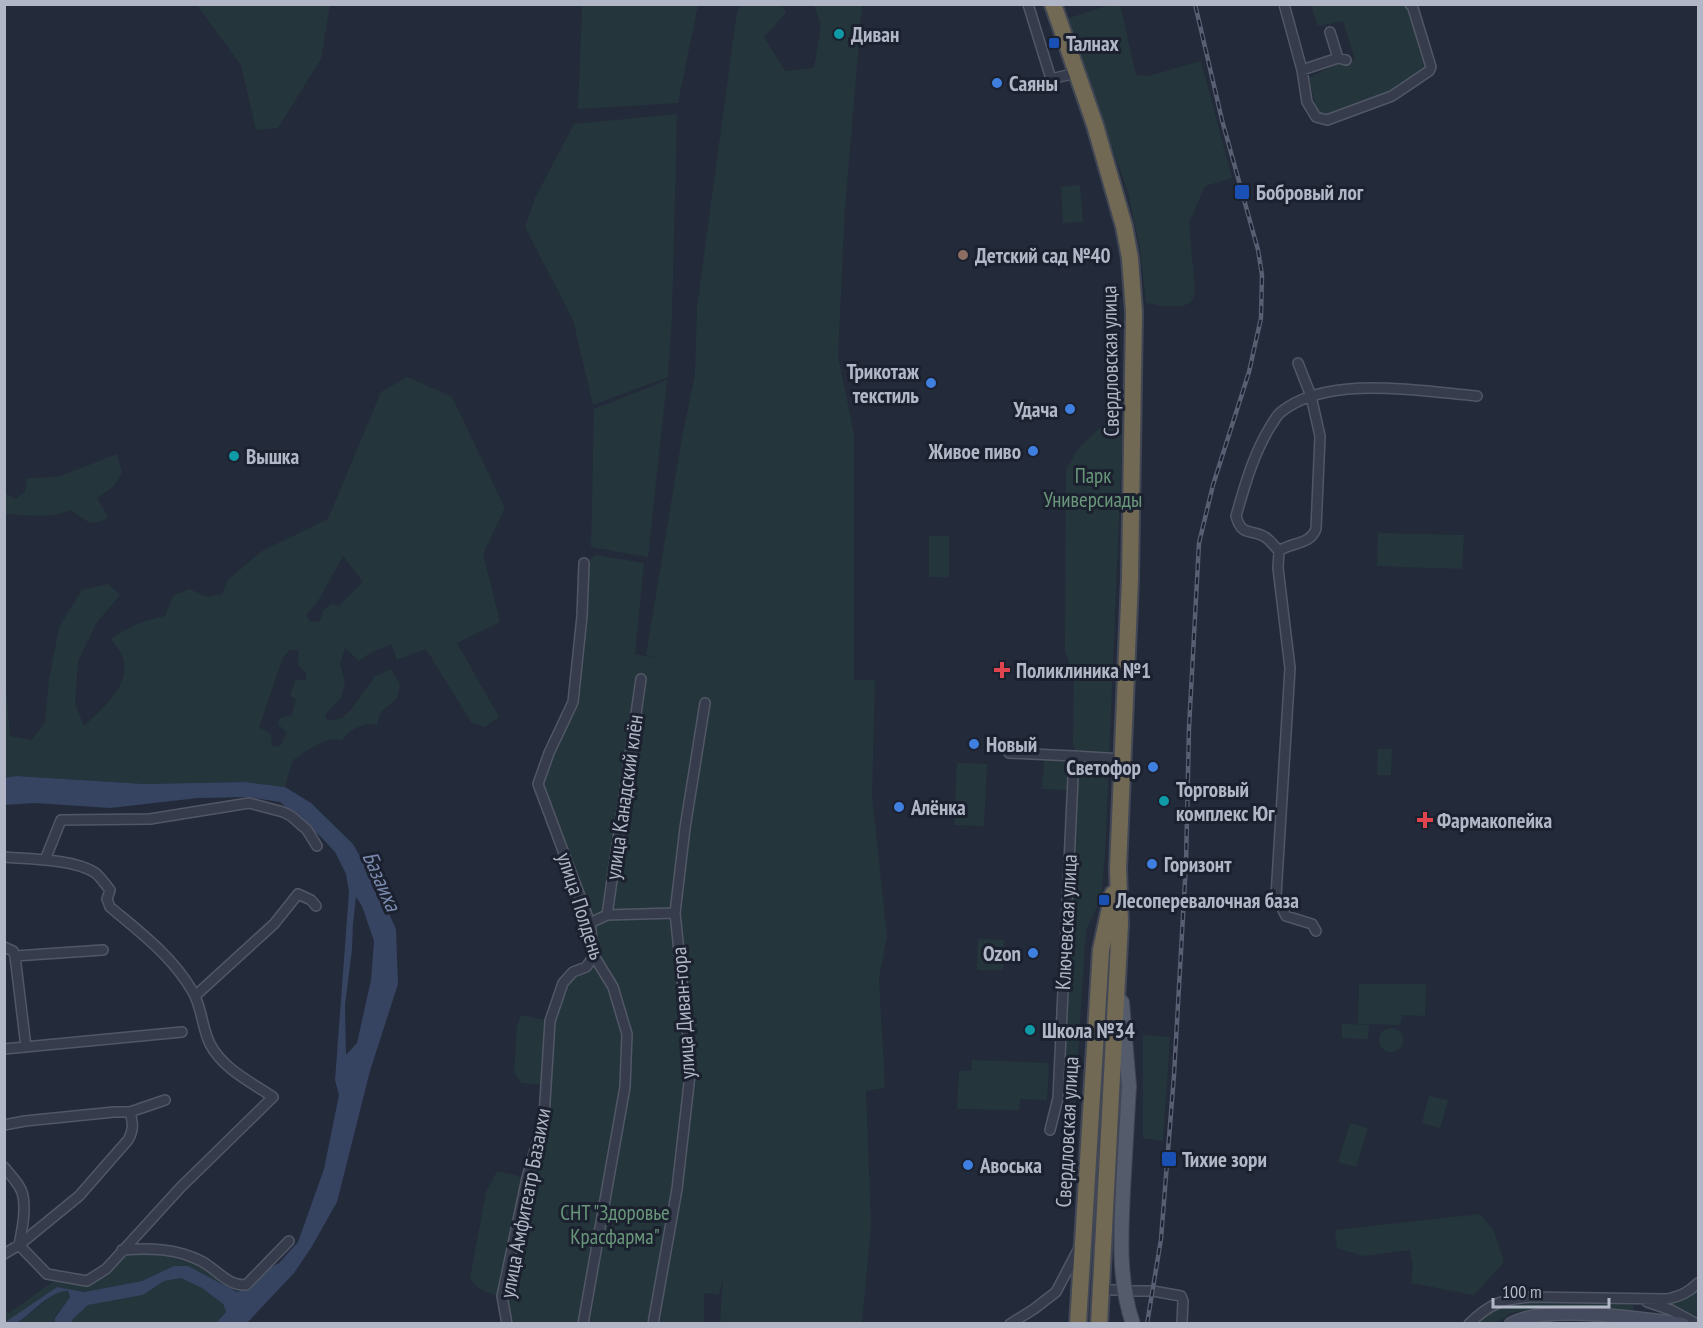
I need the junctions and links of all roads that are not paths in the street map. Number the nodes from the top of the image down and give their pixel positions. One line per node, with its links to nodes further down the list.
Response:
1 (1028, 4): 7 (street)
2 (1053, 4): 7 (highway, Свердловская улица)
3 (1284, 4): 6 (street)
4 (1410, 4): 6 (street)
5 (1330, 33): 6 (street)
6 (1302, 70)
7 (1076, 73): 17 (highway, Свердловская улица)
8 (1298, 363): 9 (street)
9 (1311, 396): 10 (street); 11 (street); 11 (street)
10 (1477, 396)
11 (1279, 551): 26 (street)
12 (584, 563): 25 (street, улица Полдень)
13 (641, 679): 24 (street, улица Канадский клён)
14 (705, 703): 23 (street, улица Диван-гора)
15 (1009, 753): 16 (street)
16 (1070, 756): 17 (street); 39 (street, Ключевская улица)
17 (1122, 759): 21 (highway, Свердловская улица)
18 (317, 846): 20 (street)
19 (4, 857): 20 (street)
20 (45, 860): 32 (street)
21 (1118, 873): 31 (highway, Свердловская улица); 41 (highway, Свердловская улица)
22 (316, 906): 32 (street)
23 (675, 913): 24 (street); 51 (street, улица Диван-гора)
24 (607, 915): 25 (street)
25 (590, 923): 30 (street, улица Полдень)
26 (1316, 932)
27 (4, 947): 29 (street)
28 (103, 950): 29 (street)
29 (15, 956): 34 (street)
30 (594, 956): 49 (street, улица Амфитеатр Базаихи); 50 (street, улица Полдень)
31 (1118, 958): 54 (highway, Свердловская улица); 55 (main road, bridge)
32 (195, 996): 44 (street)
33 (182, 1032): 34 (street)
34 (26, 1047): 35 (street)
35 (4, 1049)
36 (165, 1100): 37 (street)
37 (130, 1112): 38 (street); 43 (street)
38 (4, 1125)
39 (1050, 1130)
40 (4, 1167): 43 (street)
41 (1083, 1238): 52 (street); 53 (highway, Свердловская улица)
42 (289, 1241): 44 (street)
43 (19, 1245): 44 (street); 45 (street)
44 (122, 1250)
45 (4, 1254)
46 (1698, 1282): 48 (street)
47 (1133, 1291): 56 (street)
48 (1639, 1300): 57 (street); 60 (street)
49 (507, 1323)
50 (583, 1323)
51 (653, 1323)
52 (1010, 1323)
53 (1078, 1323)
54 (1099, 1323)
55 (1133, 1323)
56 (1182, 1323)
57 (1469, 1323)
58 (1510, 1323): 59 (main road)
59 (1683, 1323)
60 (1696, 1323)

